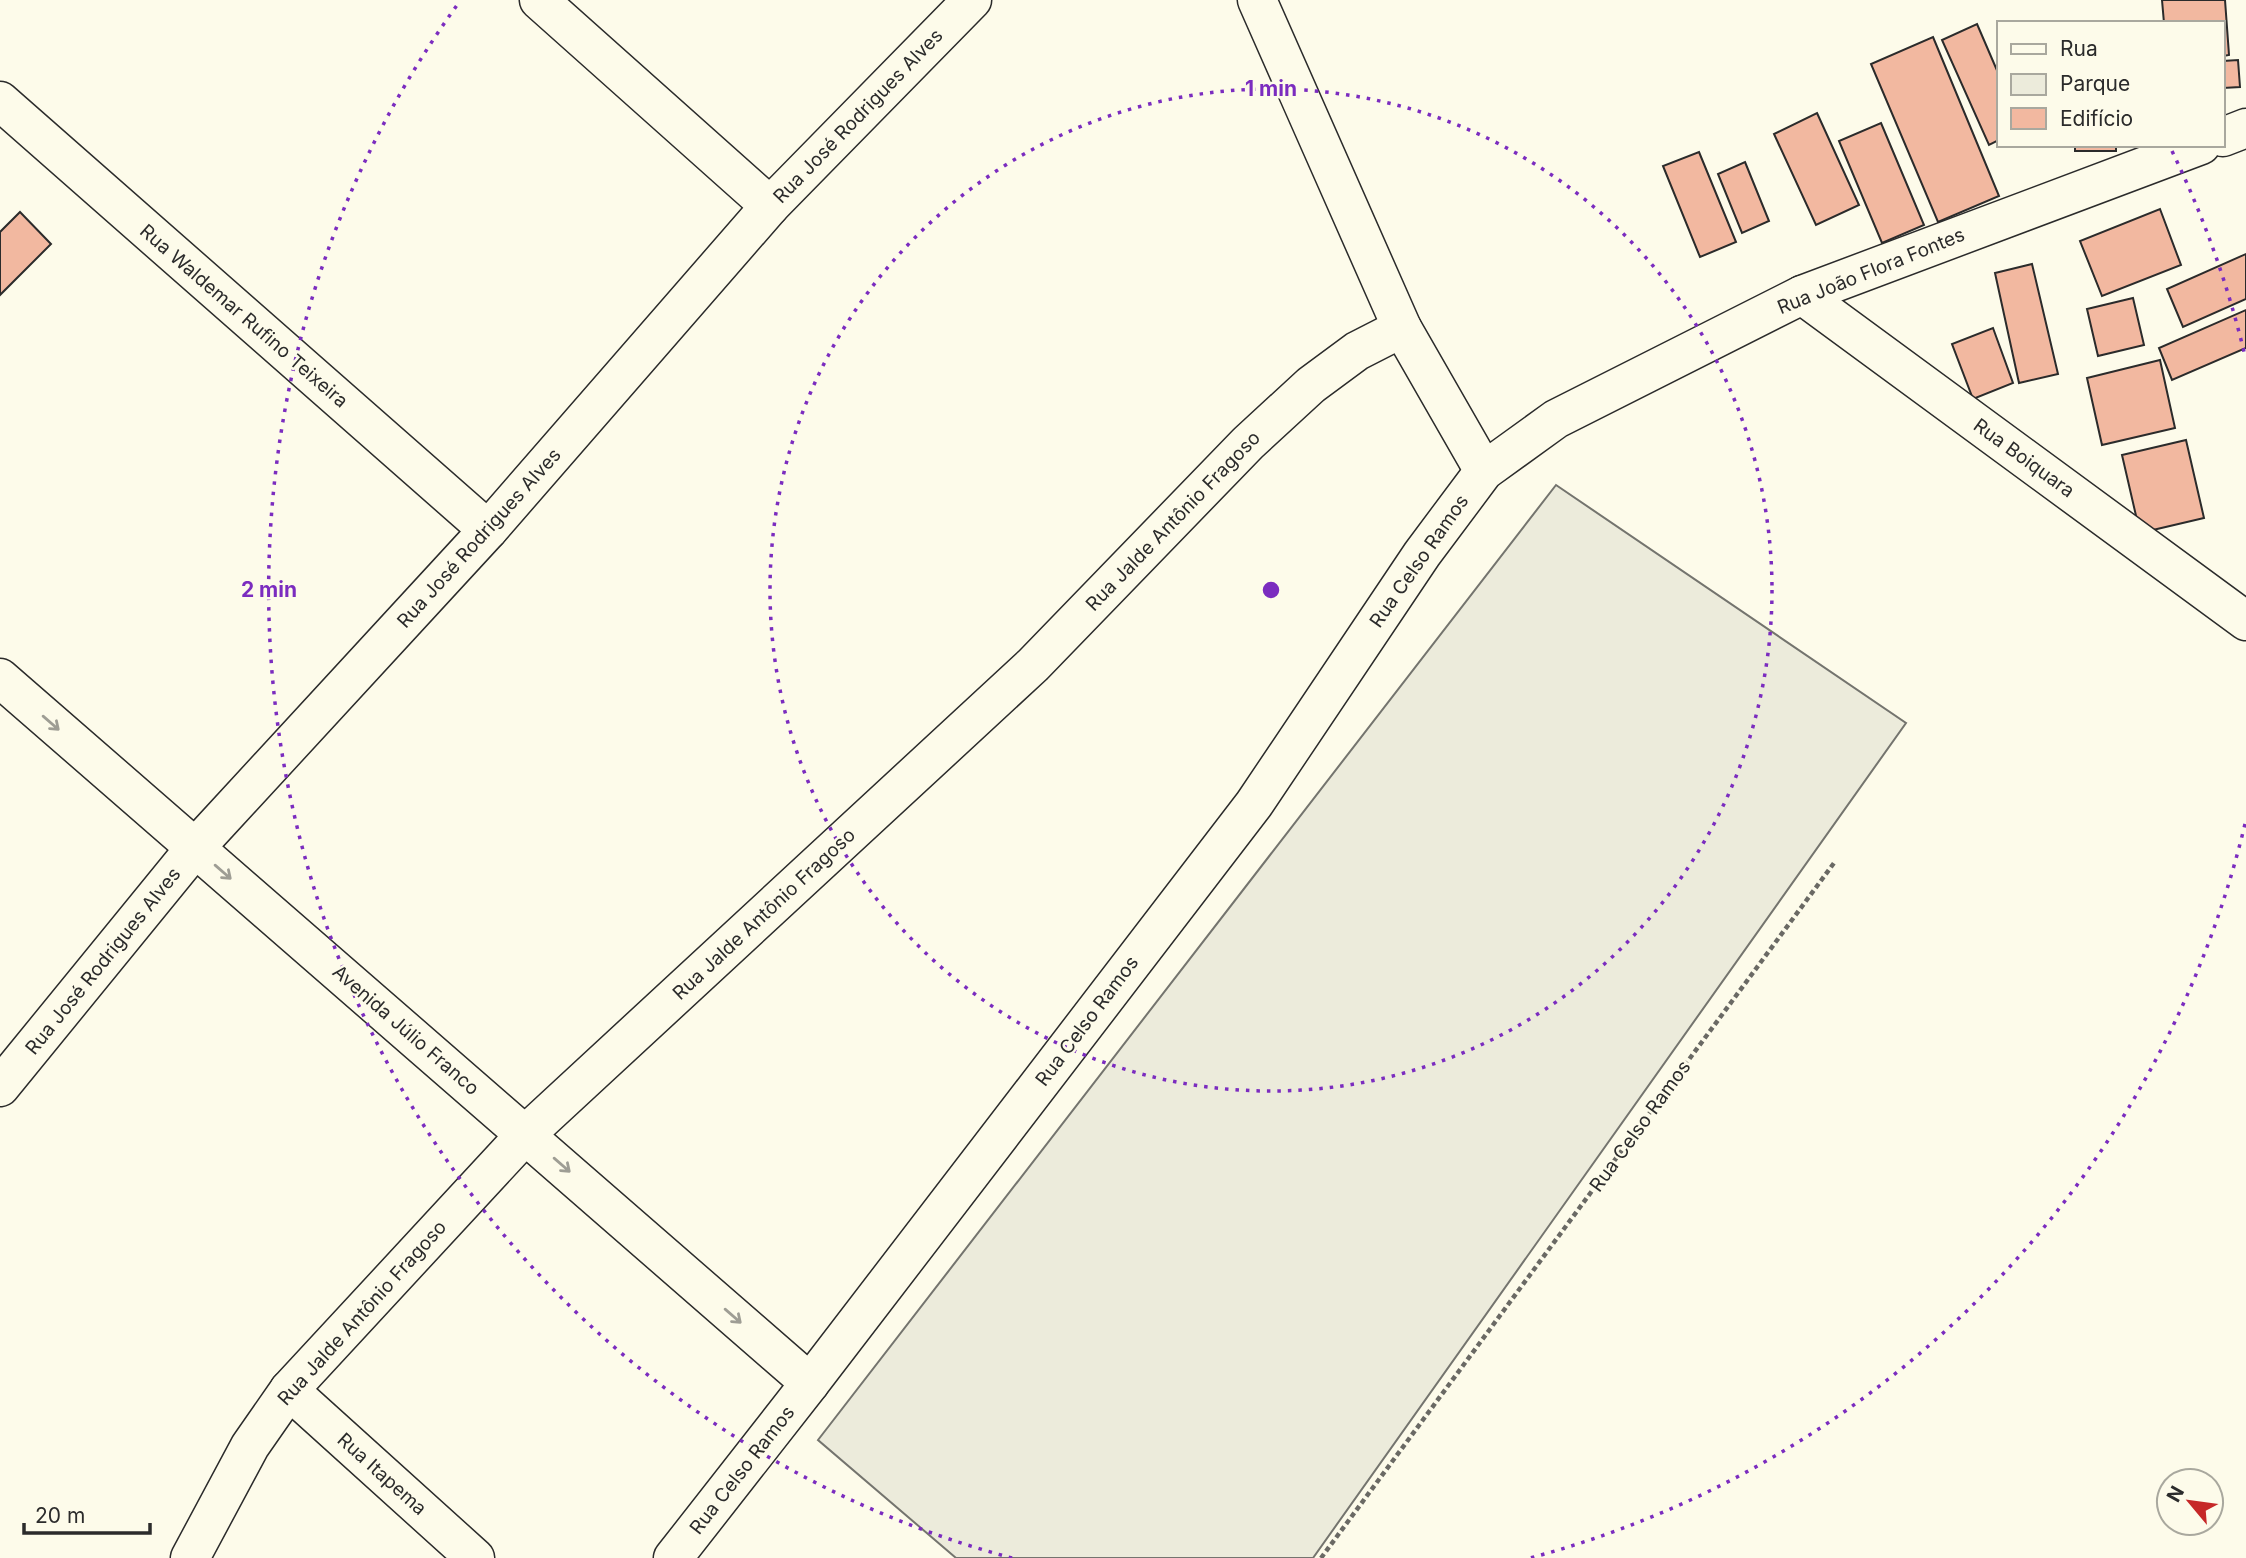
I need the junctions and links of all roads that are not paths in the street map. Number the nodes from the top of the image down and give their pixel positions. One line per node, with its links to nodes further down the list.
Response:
1 (539, 0): 8 (street)
2 (972, 0): 8 (street, Rua José Rodrigues Alves)
3 (1257, 0): 10 (street)
4 (0, 102): 12 (street, Rua Waldemar Rufino Teixeira)
5 (2246, 128): 6 (street)
6 (2225, 136)
7 (2196, 147): 9 (street, Rua João Flora Fontes)
8 (770, 206): 12 (street, Rua José Rodrigues Alves)
9 (1802, 295): 11 (street, Rua João Flora Fontes); 13 (street, Rua Boiquara)
10 (1402, 328): 11 (street); 17 (street, Rua Jalde Antônio Fragoso)
11 (1484, 471): 18 (street, Rua Celso Ramos)
12 (488, 530): 15 (street, Rua José Rodrigues Alves)
13 (2246, 621)
14 (0, 678): 15 (street, Avenida Júlio Franco, one-way to 15)
15 (195, 848): 16 (street, Rua José Rodrigues Alves); 17 (street, Avenida Júlio Franco, one-way to 17)
16 (0, 1087)
17 (526, 1134): 18 (street, Avenida Júlio Franco, one-way to 18); 19 (street, Rua Jalde Antônio Fragoso)
18 (810, 1383): 22 (street, Rua Celso Ramos)
19 (289, 1390): 20 (street, Rua Jalde Antônio Fragoso); 21 (street, Rua Itapema)
20 (190, 1558)
21 (475, 1558)
22 (673, 1558)

